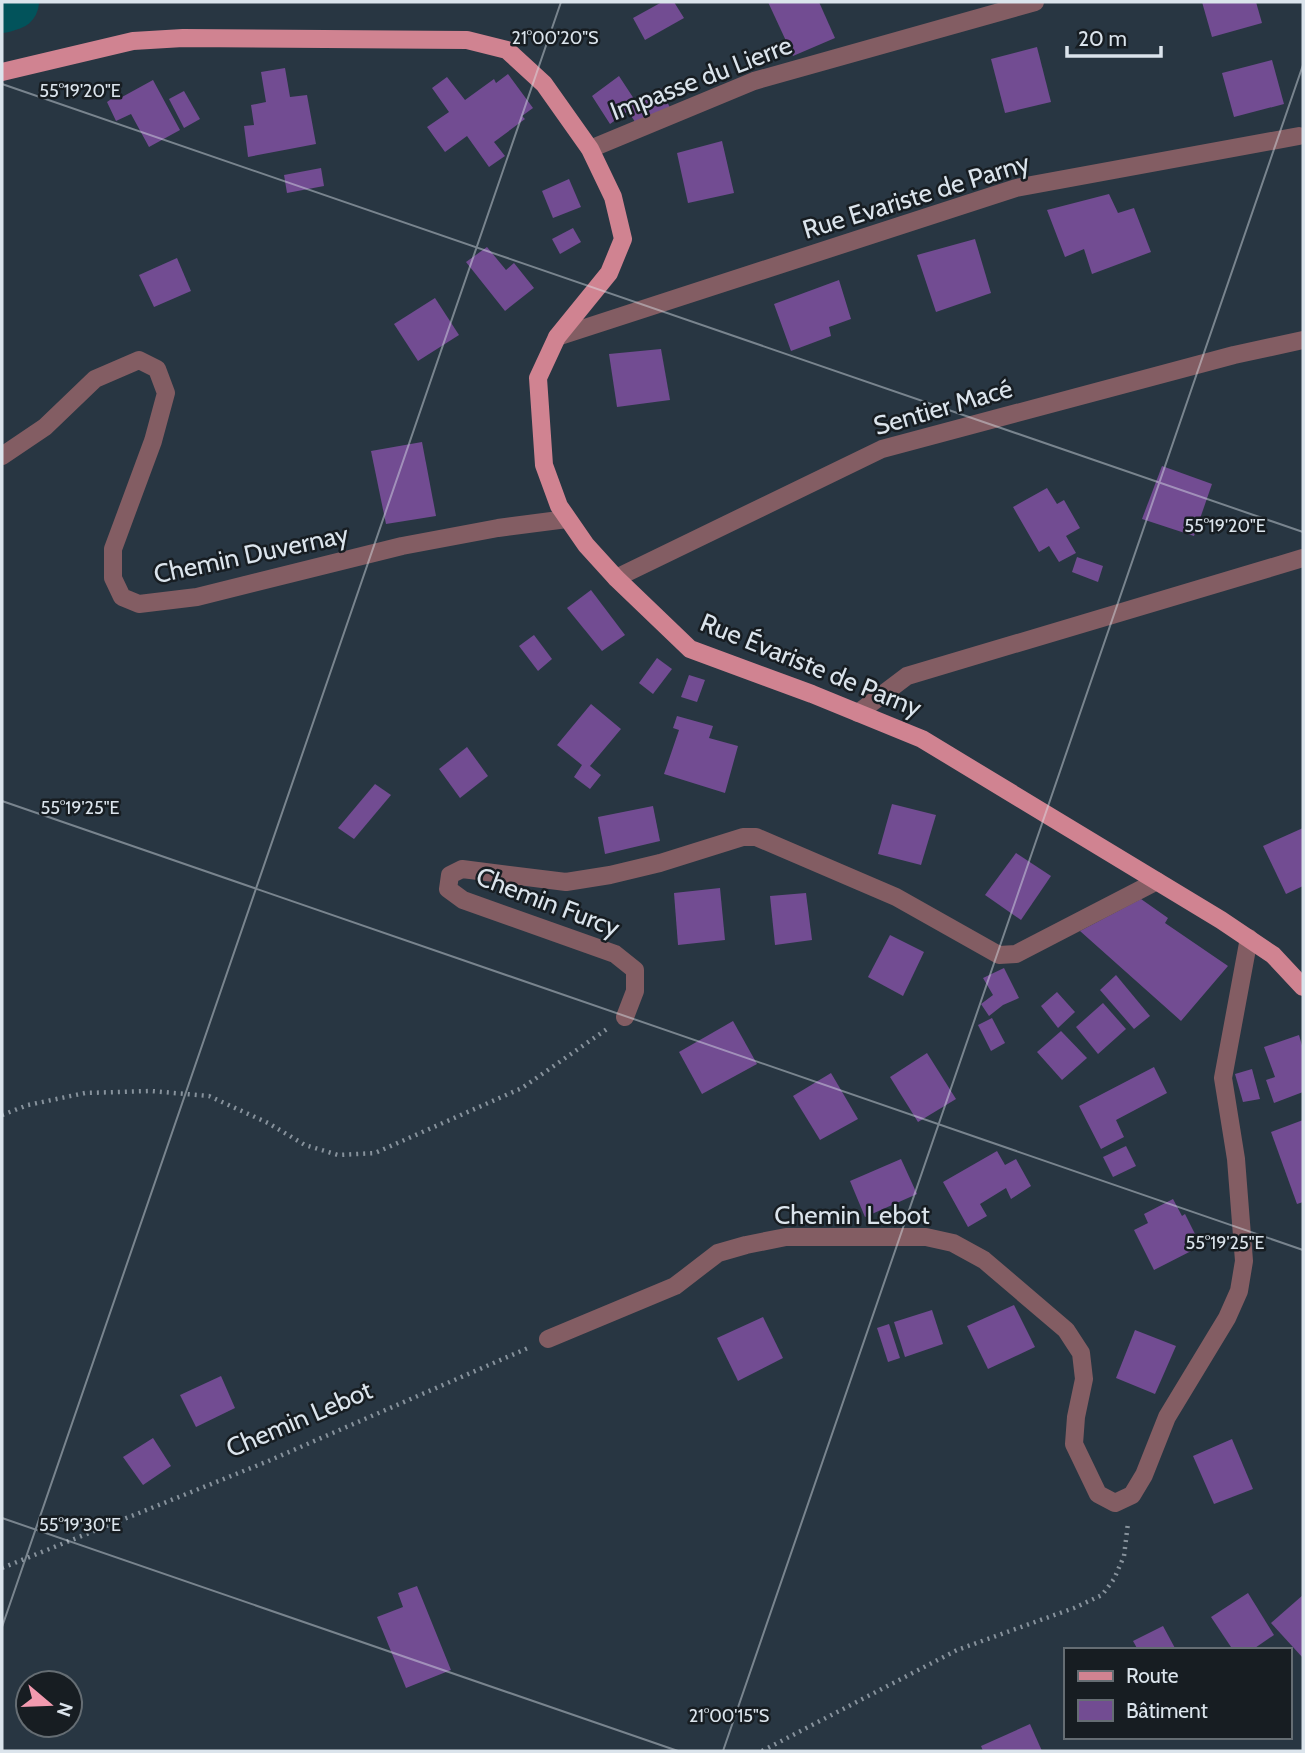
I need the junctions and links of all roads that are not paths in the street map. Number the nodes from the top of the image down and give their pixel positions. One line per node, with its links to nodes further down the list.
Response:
1 (1035, 2): 4 (street, Impasse du Lierre)
2 (2, 72): 4 (main road, Rue Évariste de Parny)
3 (1298, 136): 5 (street, Rue Evariste de Parny)
4 (590, 149): 5 (main road, Rue Évariste de Parny)
5 (557, 337): 8 (main road, Rue Évariste de Parny)
6 (1303, 340): 10 (street, Sentier Macé)
7 (2, 456): 8 (street, Chemin Duvernay)
8 (567, 519): 10 (main road, Rue Évariste de Parny)
9 (1303, 558): 11 (street)
10 (616, 578): 11 (main road, Rue Évariste de Parny)
11 (858, 713): 12 (main road, Rue Évariste de Parny)
12 (1157, 881): 13 (main road, Rue Évariste de Parny); 15 (street, Chemin Furcy)
13 (1249, 939): 14 (main road, Rue Évariste de Parny); 16 (street, Chemin Lebot)
14 (1303, 987)
15 (625, 1017)
16 (548, 1339)

